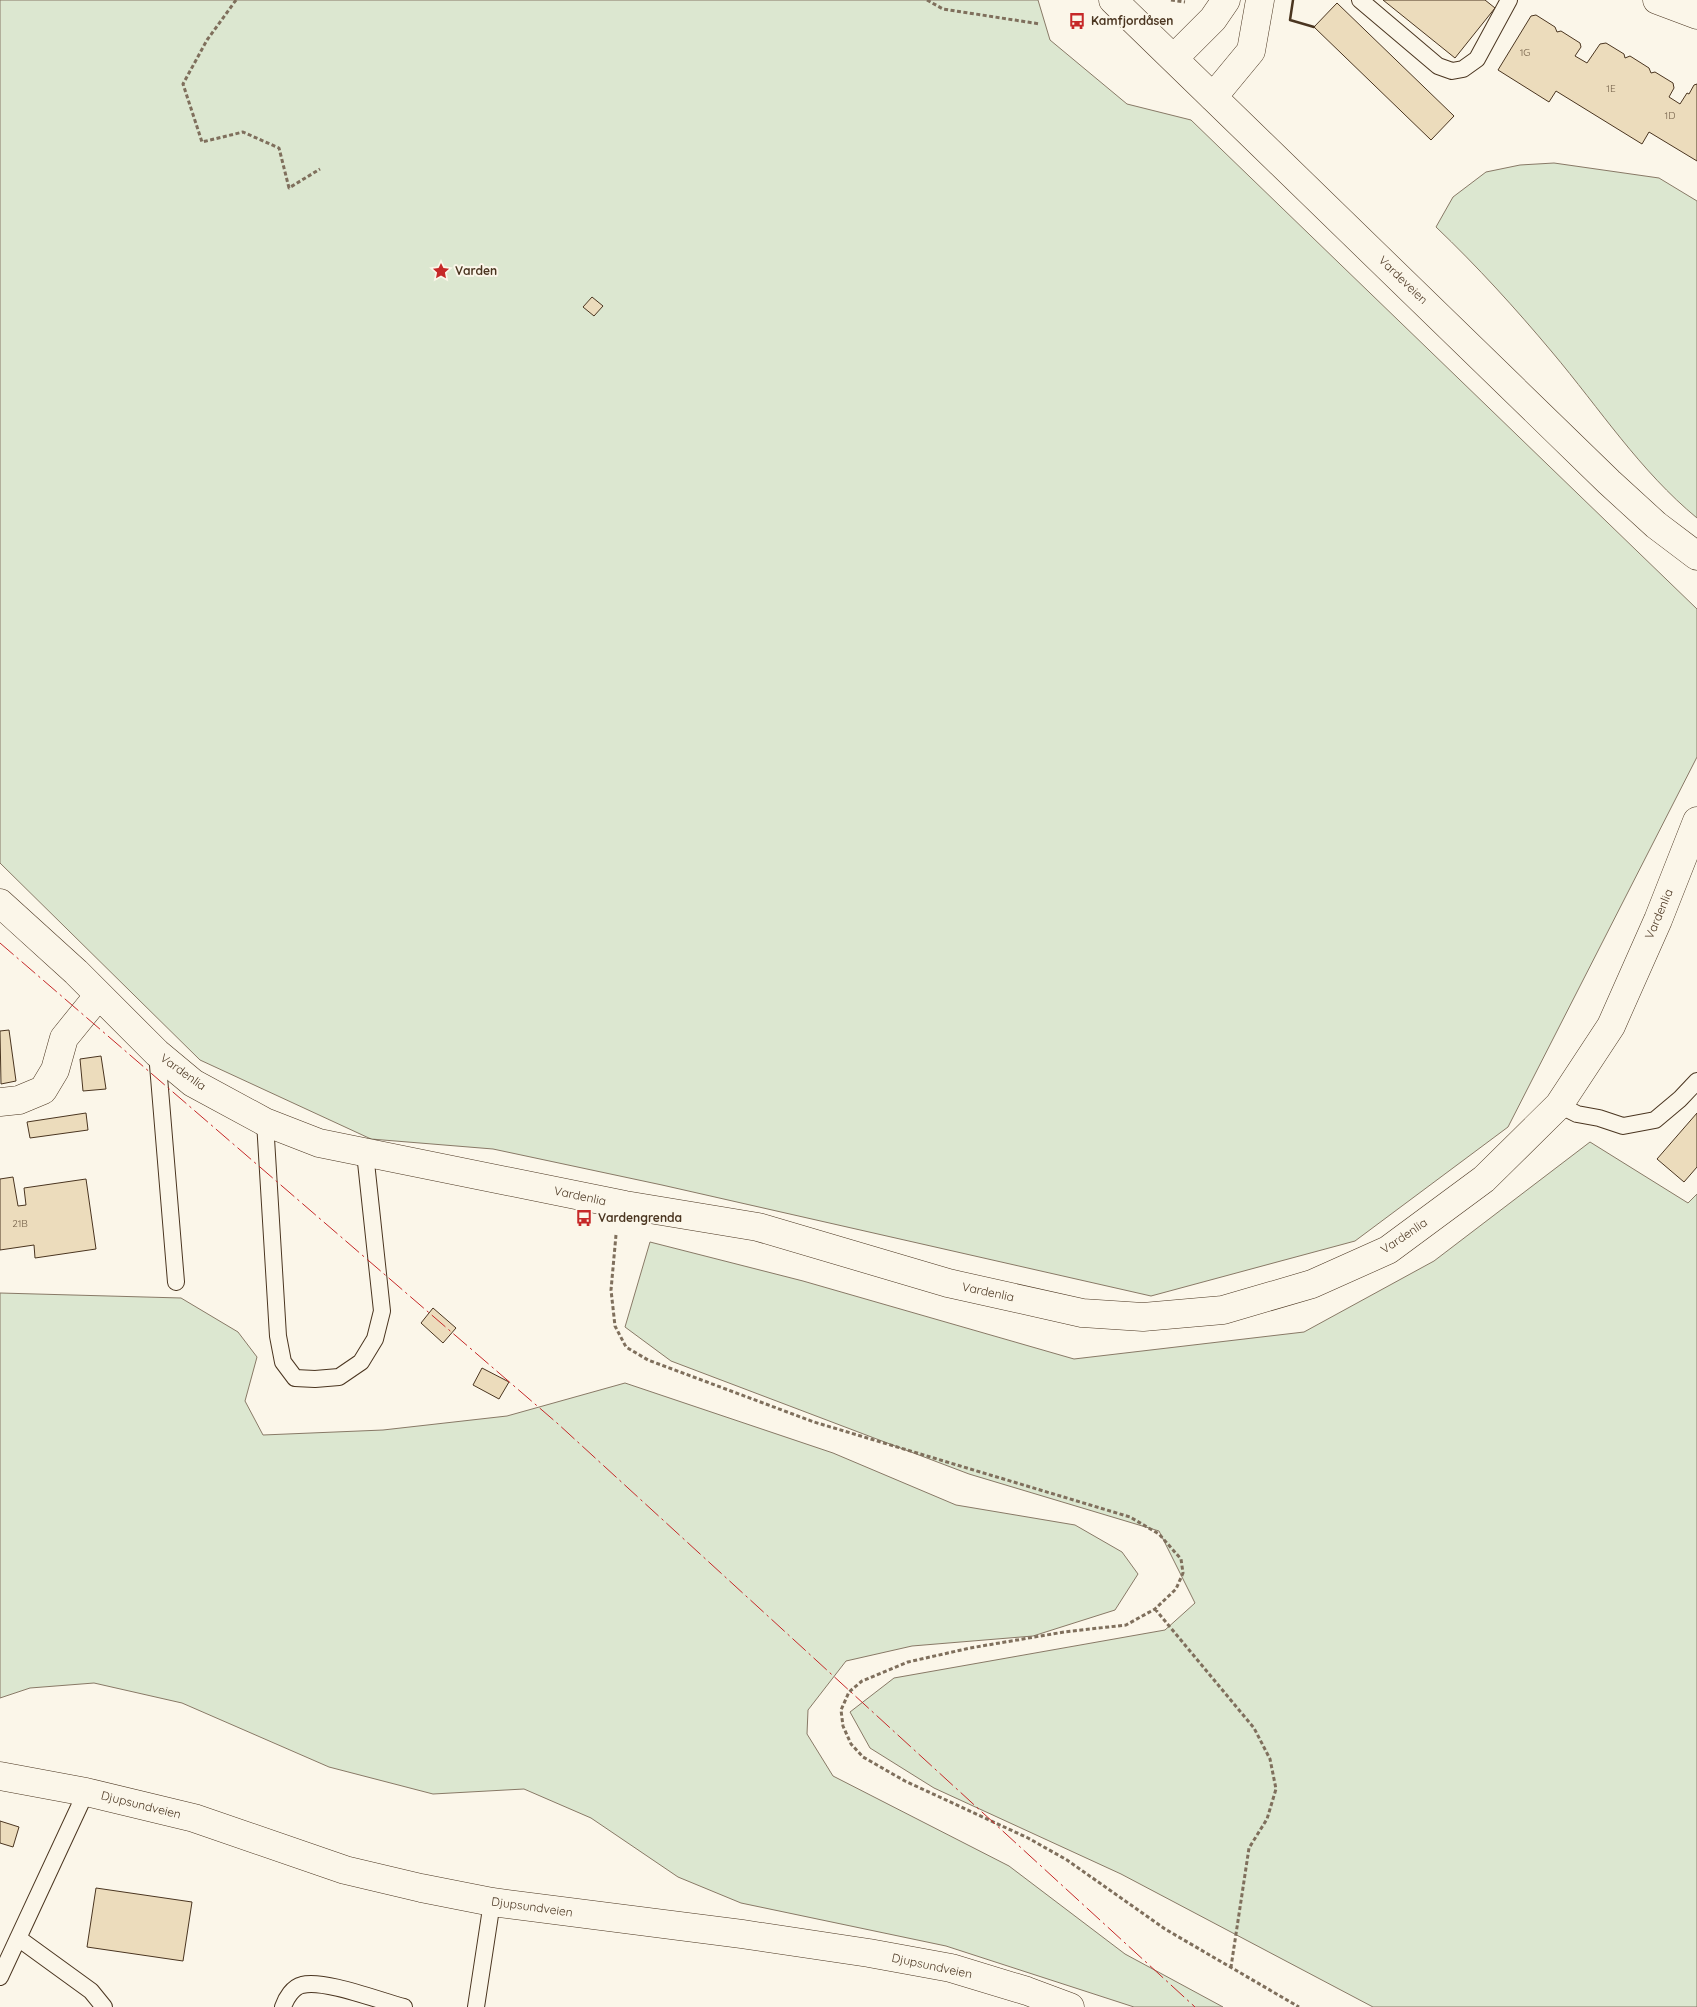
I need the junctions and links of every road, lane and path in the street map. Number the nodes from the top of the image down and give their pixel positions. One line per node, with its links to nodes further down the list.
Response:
1 (236, 0): 13 (path)
2 (927, 0): 10 (path)
3 (1113, 0): 11 (street, Vardeveien)
4 (1226, 0): 11 (street)
5 (1260, 0): 12 (street)
6 (1360, 0): 7 (lane)
7 (1509, 0)
8 (1657, 0): 9 (street)
9 (1697, 15)
10 (1040, 24)
11 (1174, 58): 12 (street, Vardeveien)
12 (1213, 97): 14 (street, Vardeveien)
13 (320, 169)
14 (1697, 556)
15 (1697, 821): 21 (street, Vardenlia)
16 (0, 903): 17 (street, Vardenlia)
17 (98, 996): 18 (street, Vardenlia); 20 (street)
18 (157, 1053): 22 (street, Vardenlia); 25 (lane)
19 (1697, 1081): 21 (lane)
20 (0, 1102)
21 (1559, 1105): 24 (street, Vardenlia)
22 (265, 1122): 23 (street, Vardenlia); 23 (lane)
23 (365, 1153): 24 (street, Vardenlia)
24 (625, 1205): 26 (path)
25 (176, 1282)
26 (1155, 1609): 31 (path); 31 (path)
27 (0, 1776): 28 (street, Djupsundveien)
28 (86, 1792): 29 (street, Djupsundveien); 30 (lane)
29 (492, 1902): 36 (lane); 37 (street, Djupsundveien)
30 (18, 1938): 32 (lane); 33 (lane)
31 (1231, 1967): 38 (path)
32 (0, 1977)
33 (104, 2007)
34 (282, 2007): 35 (lane)
35 (404, 2007)
36 (476, 2007)
37 (1070, 2007)
38 (1299, 2007)

